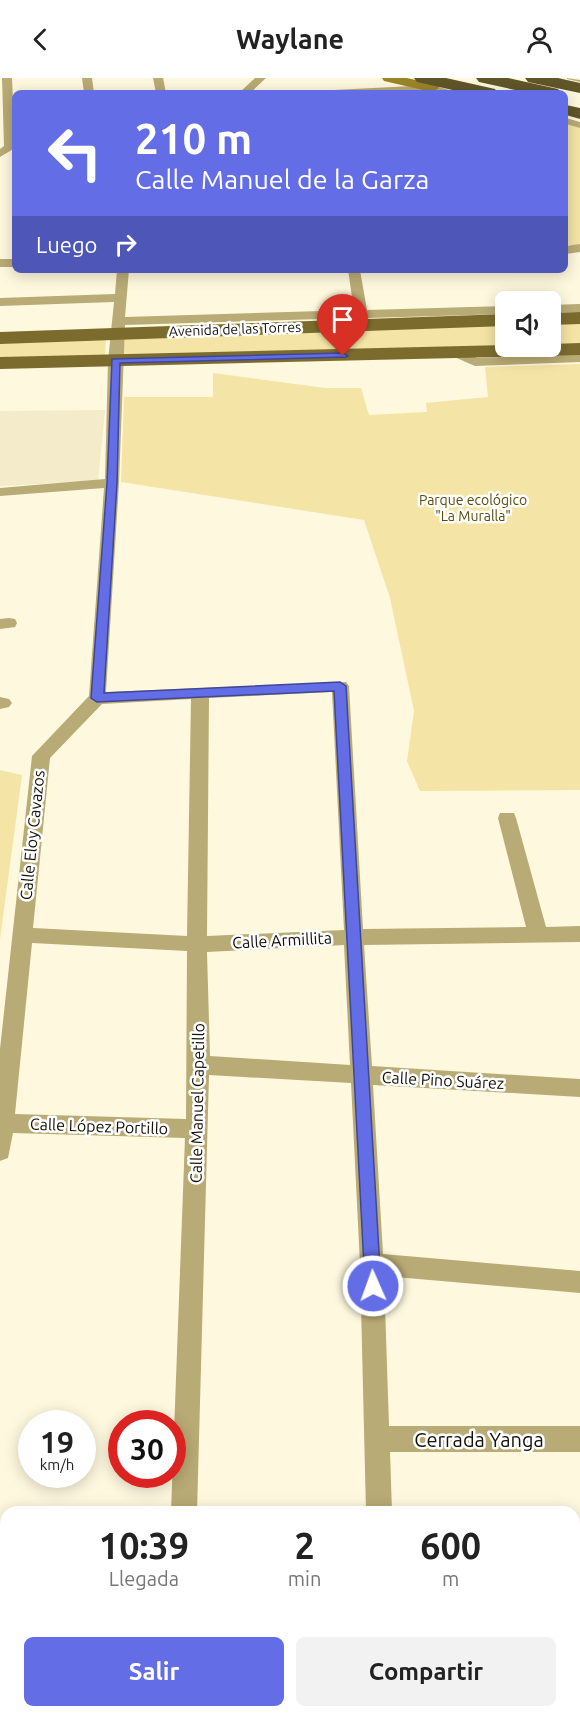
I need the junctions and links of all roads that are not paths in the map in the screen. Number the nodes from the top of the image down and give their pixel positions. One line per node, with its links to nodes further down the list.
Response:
1 (7, 78): 15 (street)
2 (261, 78): 10 (street)
3 (389, 78): 8 (street)
4 (485, 78): 14 (highway)
5 (534, 78): 9 (highway)
6 (554, 78): 9 (lane)
7 (569, 78): 9 (lane)
8 (428, 83): 11 (street); 12 (street); 13 (highway)
9 (580, 84)
10 (247, 90)
11 (362, 90)
12 (446, 90)
13 (471, 90)
14 (539, 90)
15 (8, 110): 16 (street)
16 (0, 154)
17 (123, 273): 19 (street)
18 (354, 273): 25 (street)
19 (122, 298): 20 (street); 28 (street)
20 (0, 302)
21 (580, 308): 22 (street)
22 (561, 309)
23 (495, 311): 25 (street)
24 (580, 318): 26 (main road)
25 (362, 319): 27 (main road, Avenida de las Torres); 28 (main road, Avenida de las Torres)
26 (561, 319)
27 (495, 320)
28 (119, 327): 29 (main road, Avenida de las Torres); 33 (street)
29 (0, 338)
30 (580, 349): 31 (main road, Avenida de las Torres)
31 (457, 353): 32 (street); 33 (main road, Avenida de las Torres)
32 (580, 358)
33 (116, 361): 34 (main road, Avenida de las Torres); 35 (street)
34 (0, 363)
35 (112, 483): 36 (street); 38 (street)
36 (0, 492)
37 (200, 694): 38 (street); 43 (street); 44 (street, Calle Manuel Capetillo)
38 (97, 698): 42 (street, Calle Eloy Cavazos)
39 (507, 818): 40 (street)
40 (538, 934): 41 (street, Calle Armillita); 43 (street, Calle Armillita)
41 (580, 934)
42 (21, 935): 44 (street, Calle Armillita); 48 (street, Calle Eloy Cavazos)
43 (354, 937): 44 (street, Calle Armillita); 46 (street)
44 (197, 944): 45 (street, Calle Manuel Capetillo)
45 (199, 1065): 46 (street, Calle Pino Suárez); 49 (street, Calle Manuel Capetillo)
46 (363, 1075): 47 (street, Calle Pino Suárez); 51 (street)
47 (580, 1088)
48 (2, 1123): 49 (street, Calle López Portillo); 50 (street, Calle Eloy Cavazos)
49 (197, 1129): 55 (street, Calle Manuel Capetillo)
50 (0, 1151)
51 (372, 1264): 52 (street); 53 (street)
52 (580, 1282)
53 (377, 1439): 54 (street, Cerrada Yanga); 56 (street)
54 (580, 1439)
55 (184, 1506)
56 (379, 1506)

